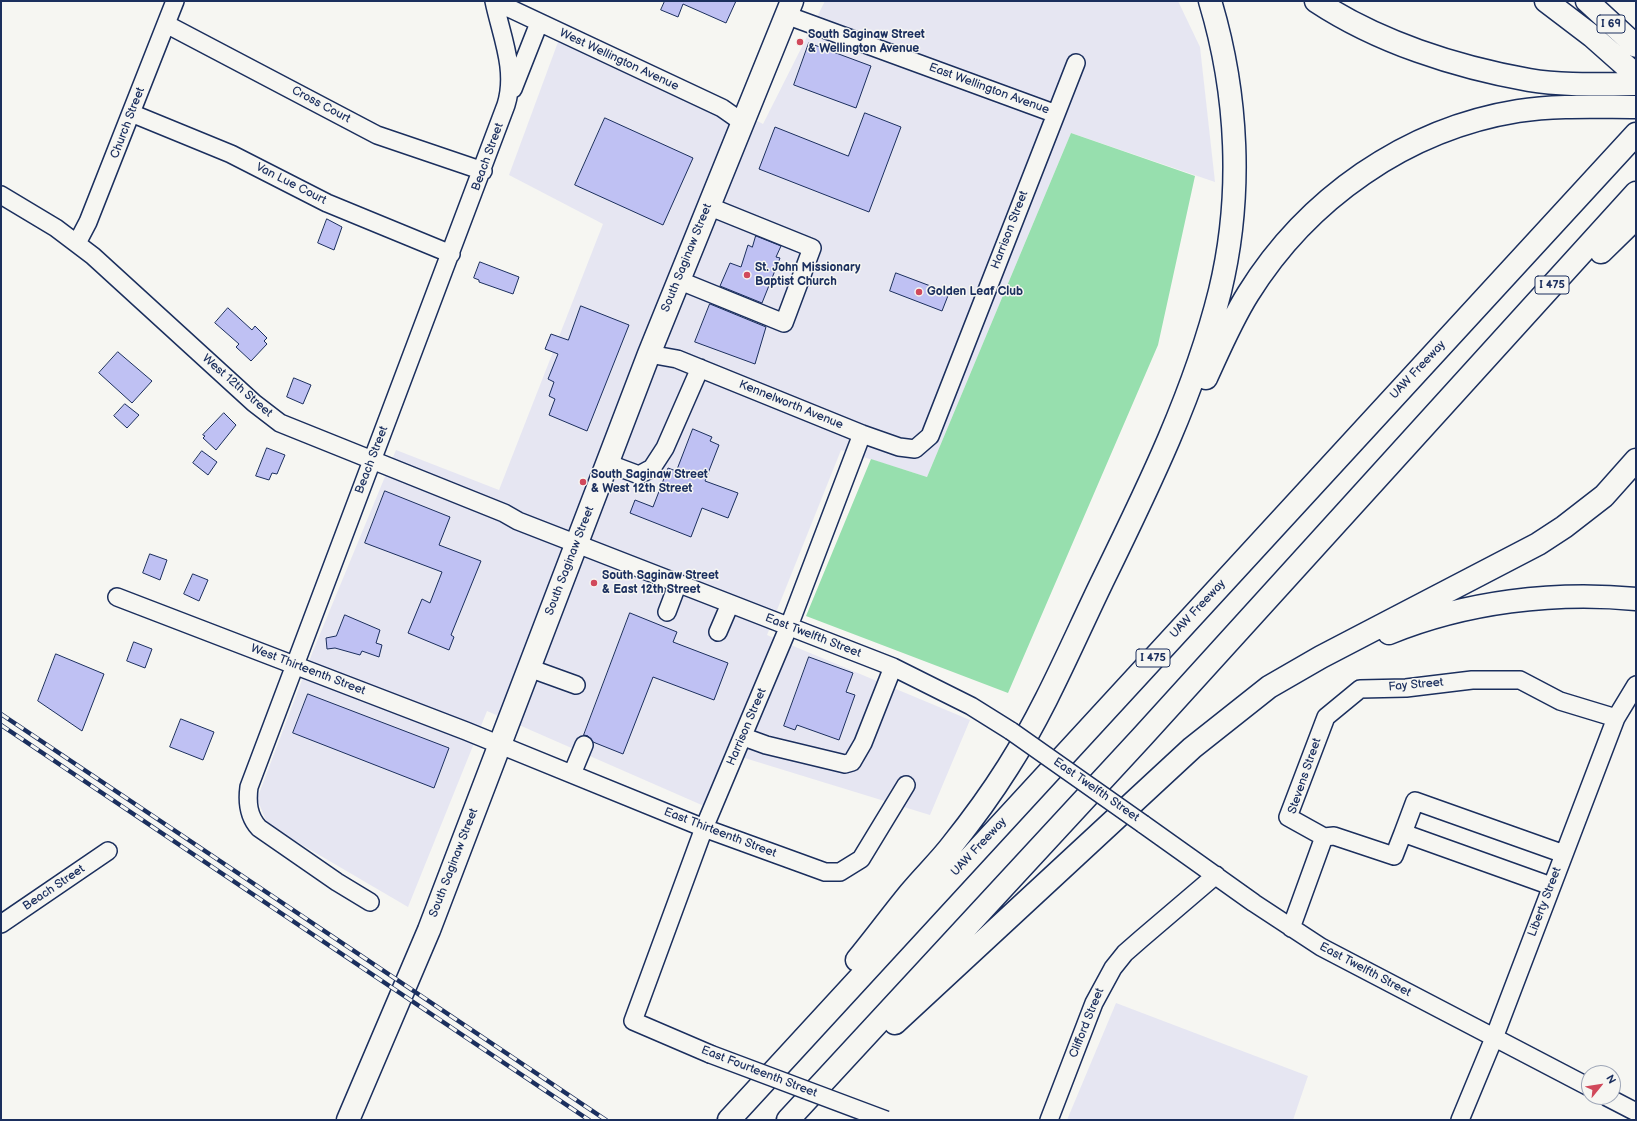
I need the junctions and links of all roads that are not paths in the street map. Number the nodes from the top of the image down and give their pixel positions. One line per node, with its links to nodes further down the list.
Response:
1 (175, 1): 9 (street, Church Street)
2 (494, 1): 8 (street, West Wellington Avenue); 13 (street, Beach Street)
3 (1210, 1): 37 (main road)
4 (1316, 1): 12 (main road)
5 (1546, 1): 12 (main road)
6 (1587, 1): 10 (main road, I 69)
7 (789, 8): 16 (street, East Wellington Avenue); 17 (main road, South Saginaw Street)
8 (539, 23): 13 (street, Beach Street); 17 (street, West Wellington Avenue)
9 (166, 24): 15 (street, Church Street); 20 (street, Cross Court)
10 (1636, 46)
11 (1076, 63): 16 (street, Harrison Street)
12 (1635, 78)
13 (506, 105): 20 (street, Beach Street)
14 (1636, 107): 37 (main road)
15 (131, 113): 26 (street, Church Street); 27 (street, Van Lue Court)
16 (1056, 114): 33 (street, Harrison Street)
17 (742, 122): 24 (main road, South Saginaw Street)
18 (1636, 122): 23 (main road)
19 (1636, 134): 23 (main road, UAW Freeway / I 475)
20 (482, 171): 27 (street, Beach Street)
21 (1636, 193): 31 (main road, I 475)
22 (1, 195): 26 (street, West 12th Street)
23 (1577, 197): 72 (main road, UAW Freeway / I 475)
24 (708, 206): 28 (main road, South Saginaw Street); 28 (street)
25 (1636, 218): 31 (main road)
26 (76, 243): 34 (street, West 12th Street)
27 (451, 254): 34 (street, Beach Street)
28 (678, 280): 29 (main road, South Saginaw Street)
29 (648, 354): 30 (street, Kennelworth Avenue); 36 (main road, South Saginaw Street)
30 (700, 368): 32 (street, Kennelworth Avenue); 36 (street)
31 (1468, 378): 77 (main road, I 475)
32 (862, 434): 33 (street, Kennelworth Avenue); 44 (street, Harrison Street)
33 (930, 436)
34 (372, 460): 38 (street, West 12th Street); 46 (street, Beach Street)
35 (1636, 460): 51 (main road)
36 (607, 463): 38 (main road, South Saginaw Street)
37 (1134, 516): 72 (main road)
38 (577, 543): 39 (street, East Twelfth Street); 48 (main road, South Saginaw Street)
39 (678, 583): 42 (street, East Twelfth Street); 43 (street)
40 (117, 597): 46 (street, West Thirteenth Street)
41 (1636, 599): 51 (main road)
42 (730, 604): 44 (street, East Twelfth Street); 45 (street)
43 (667, 612)
44 (789, 626): 47 (street, East Twelfth Street); 54 (street, Harrison Street)
45 (718, 632)
46 (295, 665): 55 (street, West Thirteenth Street); 66 (street, Beach Street)
47 (893, 667): 54 (street); 64 (street, East Twelfth Street, bridge)
48 (529, 668): 49 (street); 55 (main road, South Saginaw Street)
49 (576, 685)
50 (1635, 686): 53 (street, Liberty Street)
51 (1269, 687): 77 (main road)
52 (1360, 689): 53 (street, Fay Street); 61 (street, Stevens Street)
53 (1616, 718): 63 (street, Liberty Street)
54 (744, 737): 59 (street, Harrison Street)
55 (499, 745): 57 (street, East Thirteenth Street); 75 (main road, South Saginaw Street)
56 (584, 745): 57 (street)
57 (572, 774): 59 (street, East Thirteenth Street)
58 (906, 784): 59 (street, East Thirteenth Street)
59 (704, 828): 69 (street, Harrison Street)
60 (1403, 833): 61 (street); 63 (street); 65 (street)
61 (1324, 837): 68 (street)
62 (108, 851): 67 (street, Beach Street)
63 (1564, 854): 65 (street, Liberty Street)
64 (1216, 875): 68 (street, East Twelfth Street); 79 (street, Clifford Street)
65 (1551, 886): 70 (street, Liberty Street)
66 (370, 902)
67 (1, 924)
68 (1291, 928): 70 (street, East Twelfth Street)
69 (633, 1021): 78 (street, East Fourteenth Street, bridge)
70 (1494, 1038): 71 (street, East Twelfth Street); 80 (street, Liberty Street)
71 (1581, 1084)
72 (752, 1096): 76 (main road, UAW Freeway / I 475)
73 (1621, 1104): 74 (street)
74 (1636, 1112)
75 (348, 1120)
76 (729, 1120)
77 (789, 1120)
78 (886, 1120)
79 (1049, 1120)
80 (1460, 1120)

